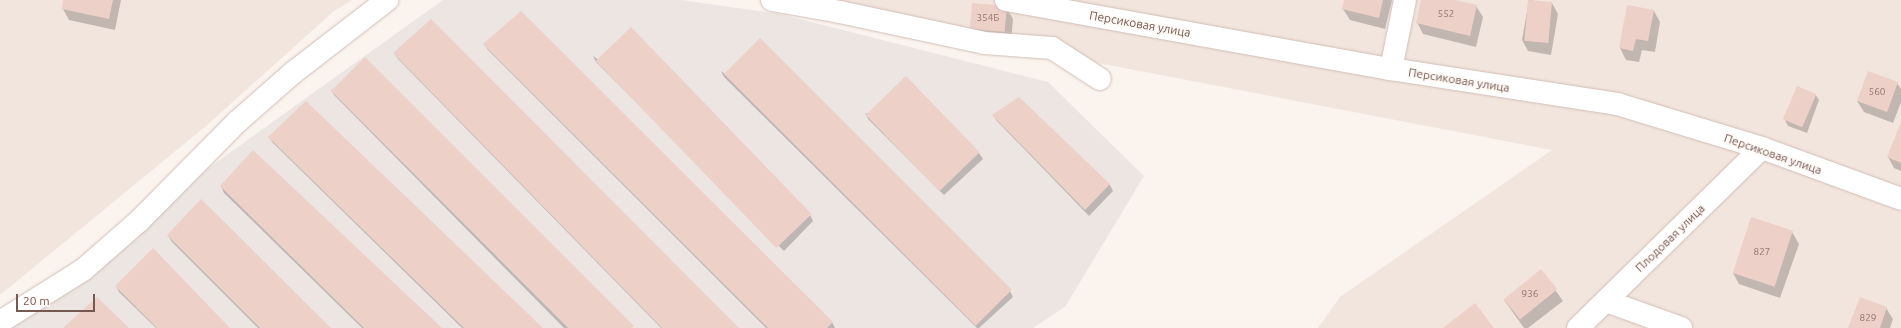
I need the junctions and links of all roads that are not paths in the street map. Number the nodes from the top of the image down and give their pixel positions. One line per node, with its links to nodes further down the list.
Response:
1 (387, 0): 10 (street)
2 (772, 0): 6 (street)
3 (1006, 0): 5 (street, Персиковая улица)
4 (1405, 0): 5 (street)
5 (1391, 69): 7 (street, Персиковая улица)
6 (1100, 79)
7 (1762, 148): 8 (street, Персиковая улица); 9 (street, Плодовая улица)
8 (1901, 199)
9 (1606, 301): 11 (street, Плодовая улица); 12 (street)
10 (0, 322)
11 (1578, 328)
12 (1681, 328)

